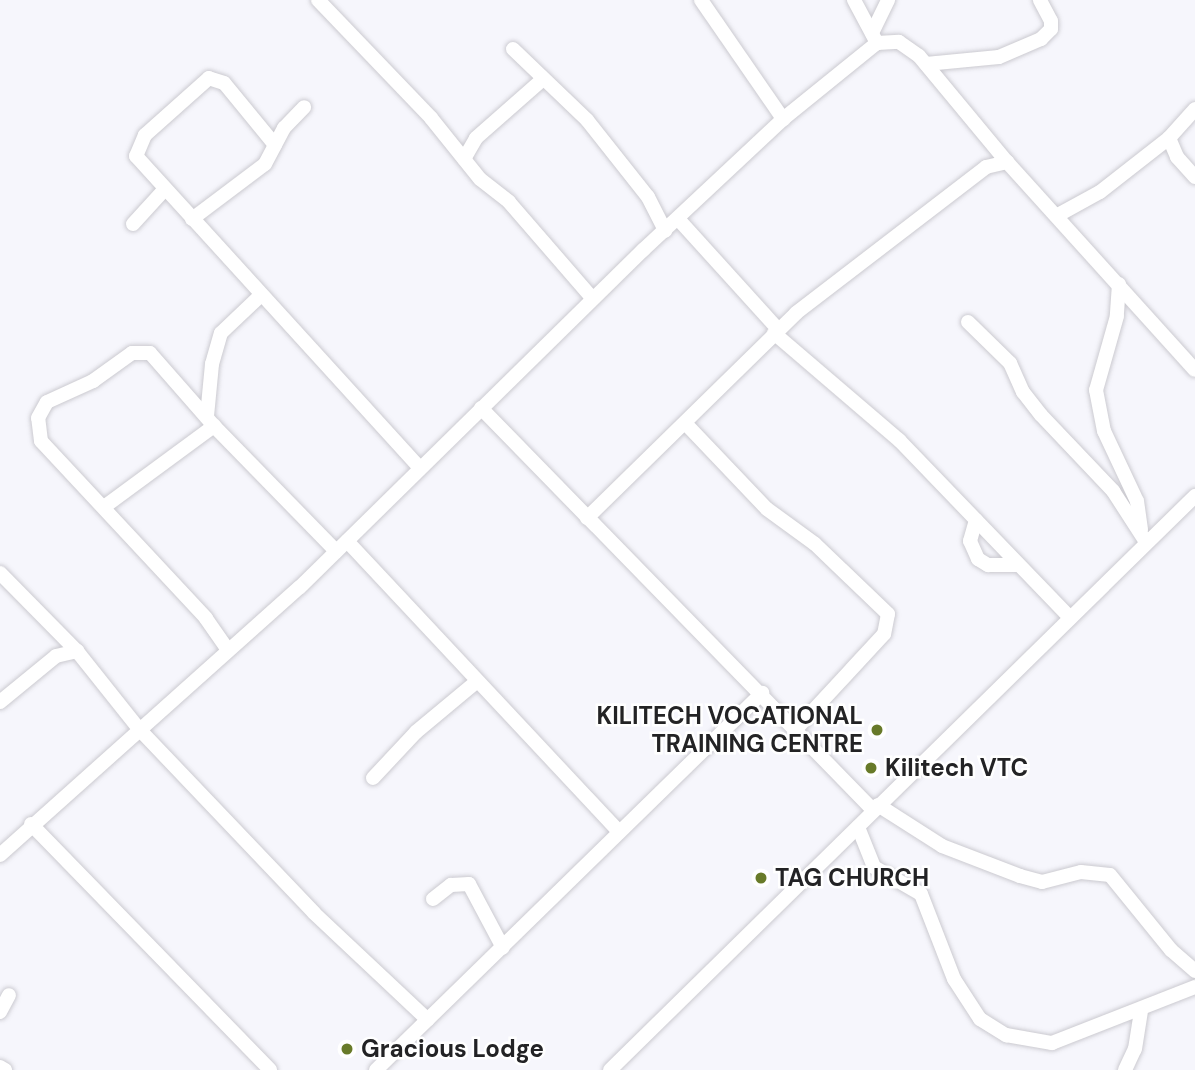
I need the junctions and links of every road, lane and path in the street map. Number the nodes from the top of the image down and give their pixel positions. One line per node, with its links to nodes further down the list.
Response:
1 (318, 0): 15 (street)
2 (701, 0): 12 (street)
3 (854, 0): 6 (street)
4 (888, 0): 6 (street)
5 (1040, 0): 8 (street)
6 (874, 38): 8 (street); 12 (street)
7 (513, 49): 9 (street)
8 (926, 64): 16 (street)
9 (543, 79): 15 (street); 23 (street)
10 (304, 107): 14 (street)
11 (1195, 109): 13 (street)
12 (783, 119): 21 (street)
13 (1169, 138): 17 (street); 19 (street)
14 (275, 145): 18 (street); 20 (street)
15 (464, 159): 26 (street)
16 (1007, 162): 19 (street); 28 (street)
17 (1195, 177)
18 (165, 189): 20 (street); 22 (street)
19 (1058, 215): 24 (street)
20 (192, 219): 25 (street)
21 (679, 220): 23 (street); 28 (street)
22 (133, 224)
23 (665, 231): 26 (street)
24 (1119, 284): 29 (street); 38 (street)
25 (261, 295): 31 (street); 33 (street)
26 (593, 299): 30 (street)
27 (968, 322): 38 (street)
28 (776, 331): 32 (street); 37 (street)
29 (1195, 370)
30 (481, 408): 33 (street); 36 (street)
31 (210, 421): 35 (street); 35 (street); 39 (street)
32 (686, 424): 36 (street); 48 (street)
33 (419, 467): 39 (street)
34 (1195, 496): 38 (street)
35 (104, 507): 43 (street)
36 (587, 518): 46 (street)
37 (976, 520): 40 (street); 40 (street)
38 (1144, 538): 42 (street)
39 (342, 546): 43 (street); 45 (street)
40 (1018, 565): 42 (street)
41 (0, 573): 44 (street)
42 (1070, 618): 51 (street)
43 (228, 650): 49 (street)
44 (77, 651): 47 (street); 49 (street)
45 (476, 682): 50 (street); 54 (street)
46 (762, 693): 48 (street); 54 (street)
47 (0, 702)
48 (797, 728): 51 (street)
49 (139, 729): 52 (street); 63 (street)
50 (373, 778)
51 (875, 807): 53 (street); 58 (street)
52 (31, 824): 55 (street); 66 (street)
53 (858, 827): 61 (street); 68 (street)
54 (617, 830): 57 (street)
55 (0, 856)
56 (433, 899): 57 (street)
57 (503, 948): 63 (street)
58 (1194, 968)
59 (1195, 987): 61 (street)
60 (9, 995): 62 (street)
61 (1141, 1010): 69 (street)
62 (0, 1012)
63 (428, 1020): 67 (street)
64 (0, 1067): 65 (street)
65 (5, 1070)
66 (270, 1070)
67 (376, 1070)
68 (610, 1070)
69 (1125, 1070)

